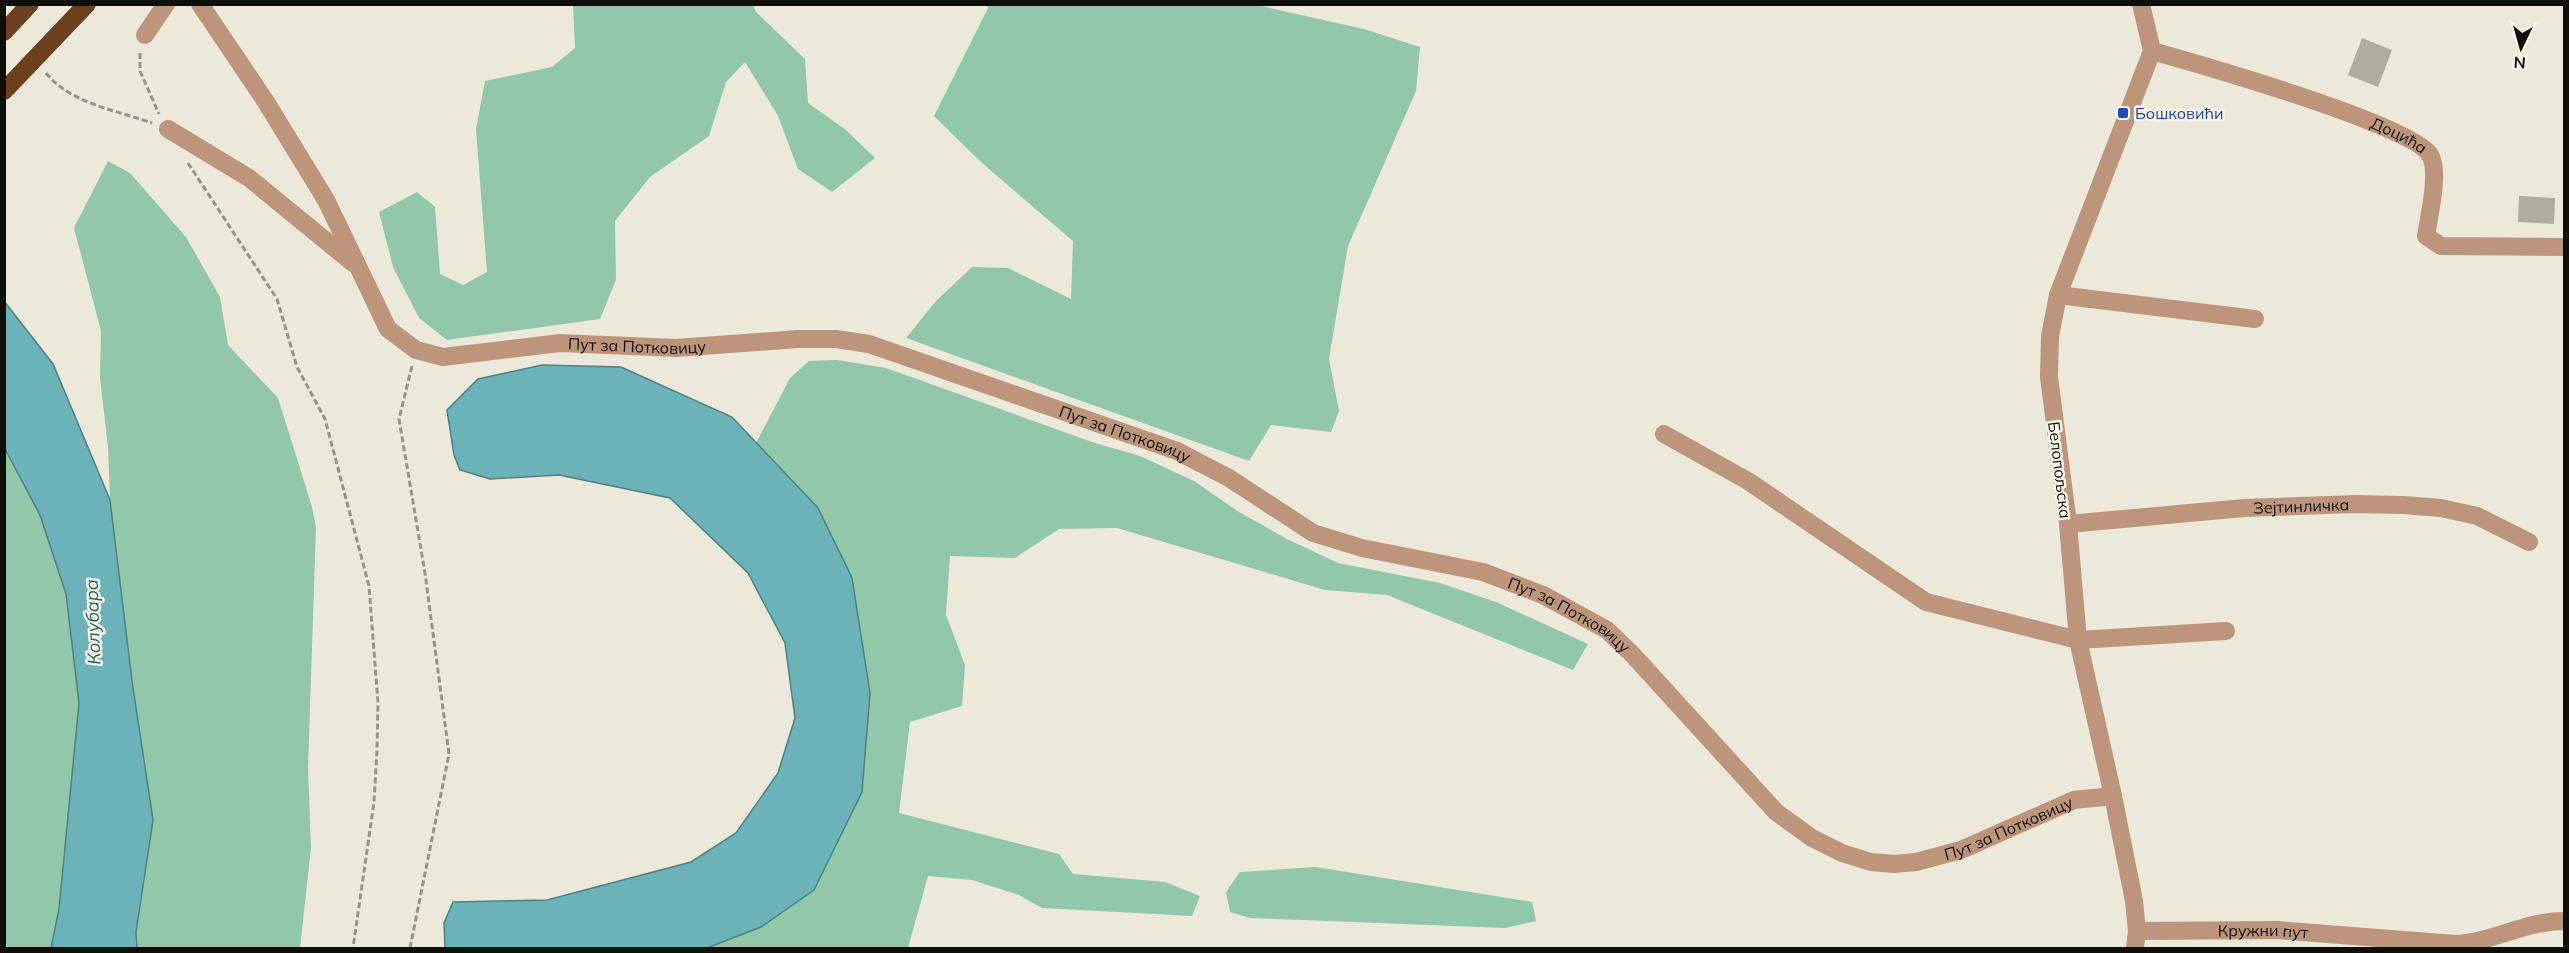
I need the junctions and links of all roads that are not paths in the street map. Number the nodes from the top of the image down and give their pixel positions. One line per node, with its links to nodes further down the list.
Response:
1 (30, 4): 6 (highway)
2 (87, 4): 9 (highway)
3 (165, 4): 7 (street)
4 (200, 4): 12 (street, Пут за Потковицу)
5 (2140, 4): 8 (street)
6 (4, 32)
7 (145, 35)
8 (2152, 51): 11 (street, Доцића); 13 (street, Белопољска)
9 (4, 91)
10 (168, 129): 12 (street)
11 (2565, 247)
12 (359, 269): 20 (street, Пут за Потковицу)
13 (2058, 295): 14 (street); 16 (street, Белопољска)
14 (2255, 318)
15 (1664, 434): 19 (street)
16 (2068, 525): 17 (street, Зејтинличка); 19 (street, Белопољска)
17 (2529, 542)
18 (2226, 631): 19 (street)
19 (2078, 640): 20 (street, Белопољска)
20 (2113, 796): 22 (street, Белопољска)
21 (2565, 921): 23 (street, Кружни пут)
22 (2136, 940): 23 (street, Кружни пут)
23 (2483, 945)

